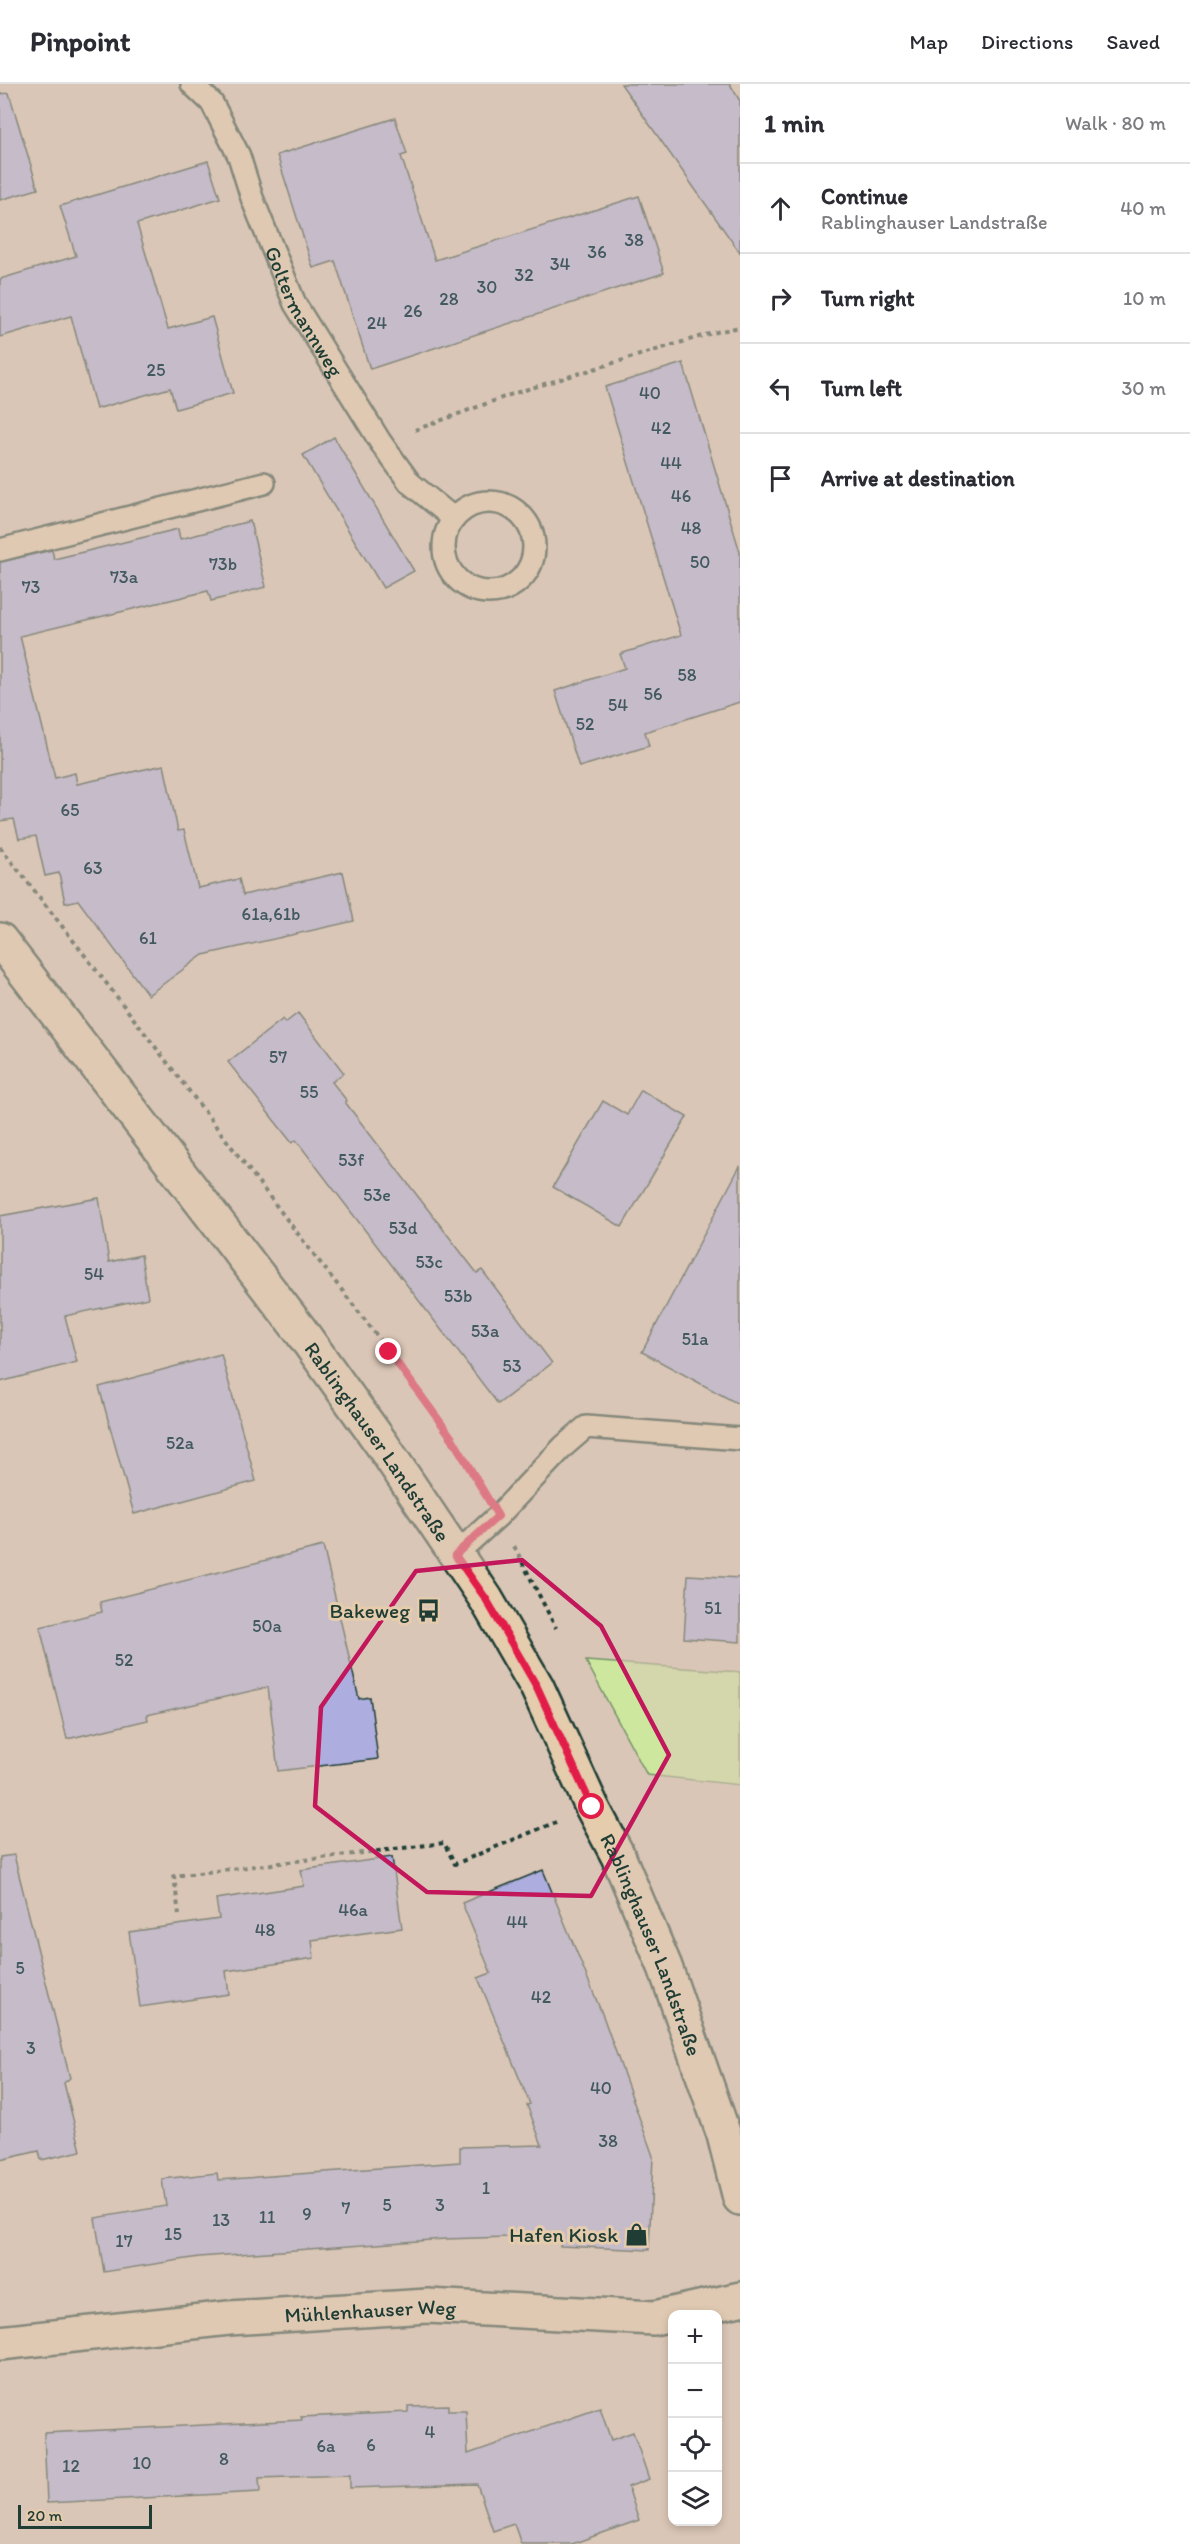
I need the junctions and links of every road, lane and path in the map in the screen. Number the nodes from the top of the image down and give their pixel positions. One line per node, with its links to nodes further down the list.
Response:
1 (192, 84): 3 (lane, Goltermannweg)
2 (740, 327): 3 (path)
3 (381, 443): 5 (lane, Goltermannweg)
4 (264, 483): 6 (lane)
5 (453, 518): 5 (lane)
6 (0, 550)
7 (0, 848): 10 (path)
8 (0, 940): 11 (street, Rablinghauser Landstraße)
9 (740, 1439): 10 (lane)
10 (498, 1516): 11 (lane); 12 (path)
11 (455, 1555): 13 (street, Rablinghauser Landstraße)
12 (556, 1628)
13 (592, 1807): 14 (path); 15 (street, Rablinghauser Landstraße)
14 (179, 1915)
15 (740, 2198)
16 (740, 2299): 17 (street, Mühlenhauser Weg)
17 (0, 2343)

